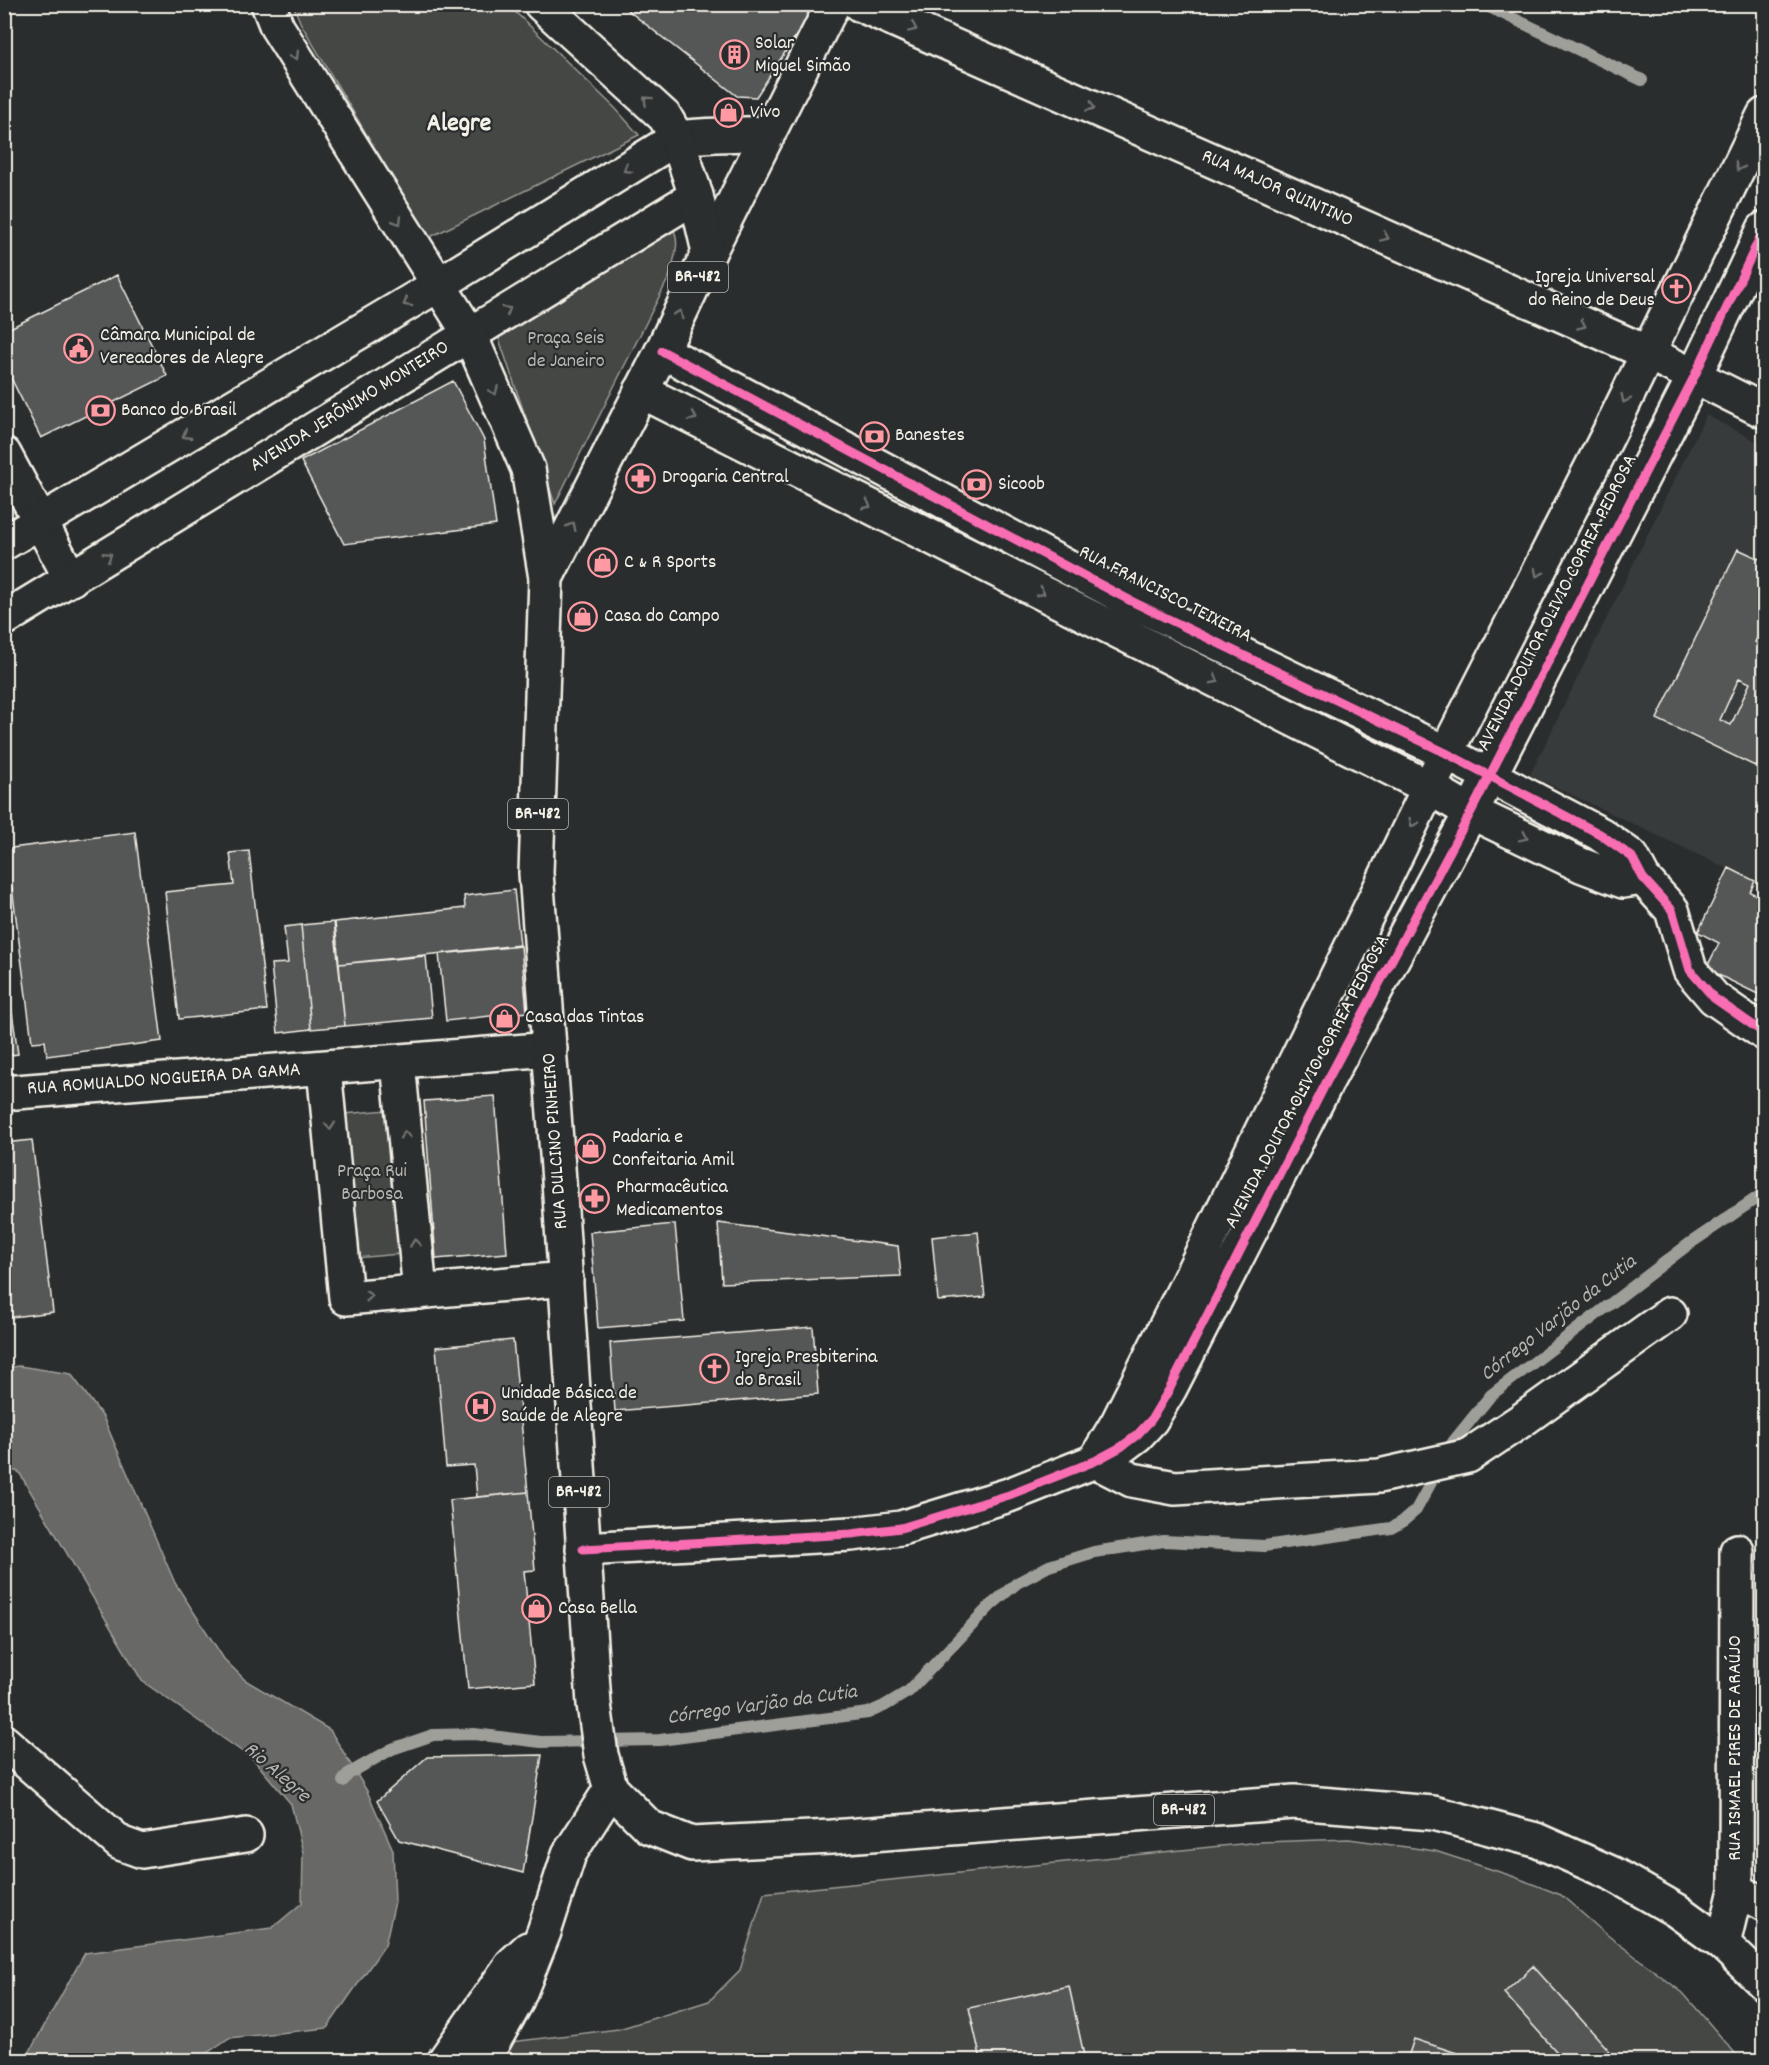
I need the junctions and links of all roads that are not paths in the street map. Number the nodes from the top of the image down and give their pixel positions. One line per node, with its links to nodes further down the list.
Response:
1 (268, 4): 12 (main road, BR-482, one-way to 12)
2 (541, 4): 7 (main road, BR-482, one-way to 2)
3 (833, 4): 6 (main road)
4 (860, 4): 15 (main road, RUA MAJOR QUINTINO, one-way to 15)
5 (1764, 115): 15 (main road, AVENIDA DOUTOR OLIVIO CORREA PEDROSA, one-way to 15)
6 (768, 133): 7 (main road); 8 (main road)
7 (677, 138): 9 (main road, BR-482); 12 (main road, one-way to 12)
8 (742, 186): 9 (main road, AVENIDA JERÔNIMO MONTEIRO); 11 (main road)
9 (696, 196): 11 (main road, BR-482); 13 (main road, AVENIDA JERÔNIMO MONTEIRO, one-way to 9)
10 (1764, 229): 16 (main road, AVENIDA DOUTOR OLIVIO CORREA PEDROSA)
11 (710, 252): 14 (main road, BR-482, one-way to 11)
12 (438, 285): 13 (main road, BR-482); 20 (main road, one-way to 20)
13 (469, 333): 22 (main road, BR-482, one-way to 22); 23 (main road, AVENIDA JERÔNIMO MONTEIRO, one-way to 13)
14 (662, 351): 17 (main road, BR-482); 25 (main road, RUA FRANCISCO TEIXEIRA)
15 (1648, 353): 16 (main road, RUA MAJOR QUINTINO); 25 (main road, AVENIDA DOUTOR OLIVIO CORREA PEDROSA, one-way to 25)
16 (1694, 377): 18 (main road, RUA MAJOR QUINTINO); 26 (main road, AVENIDA DOUTOR OLIVIO CORREA PEDROSA)
17 (640, 391): 22 (main road, BR-482, one-way to 17); 27 (main road, one-way to 27)
18 (1764, 411)
19 (4, 454): 20 (main road)
20 (40, 523): 21 (main road); 23 (main road)
21 (4, 543)
22 (546, 578): 31 (main road, RUA DULCINO PINHEIRO / BR-482)
23 (71, 579): 24 (main road, AVENIDA JERÔNIMO MONTEIRO)
24 (4, 619)
25 (1446, 753): 26 (main road, RUA FRANCISCO TEIXEIRA); 27 (main road, AVENIDA DOUTOR OLIVIO CORREA PEDROSA)
26 (1490, 775): 28 (main road, AVENIDA DOUTOR OLIVIO CORREA PEDROSA); 29 (main road, RUA FRANCISCO TEIXEIRA)
27 (1430, 788): 28 (main road); 38 (main road, AVENIDA DOUTOR OLIVIO CORREA PEDROSA, one-way to 38)
28 (1472, 812): 29 (main road, one-way to 29); 38 (main road, AVENIDA DOUTOR OLIVIO CORREA PEDROSA)
29 (1643, 878): 30 (main road, RUA FRANCISCO TEIXEIRA)
30 (1764, 1033)
31 (550, 1049): 32 (main road); 35 (main road, RUA DULCINO PINHEIRO / BR-482)
32 (398, 1062): 33 (main road); 36 (main road, one-way to 32)
33 (324, 1068): 34 (main road, RUA ROMUALDO NOGUEIRA DA GAMA); 36 (main road, one-way to 36)
34 (4, 1093)
35 (566, 1280): 36 (main road); 39 (main road, RUA DULCINO PINHEIRO / BR-482)
36 (420, 1292)
37 (1670, 1314): 38 (main road)
38 (1095, 1461): 39 (main road, AVENIDA DOUTOR OLIVIO CORREA PEDROSA)
39 (583, 1549): 42 (main road, RUA DULCINO PINHEIRO / BR-482)
40 (1737, 1551): 44 (main road, RUA ISMAEL PIRES DE ARAÚJO)
41 (4, 1742): 43 (main road)
42 (610, 1790): 45 (main road); 46 (main road, BR-482)
43 (246, 1835)
44 (1750, 1897): 46 (main road, RUA ISMAEL PIRES DE ARAÚJO)
45 (544, 1932): 48 (main road); 49 (main road)
46 (1723, 1944): 47 (main road, BR-482)
47 (1764, 1983)
48 (445, 2061)
49 (483, 2061)

